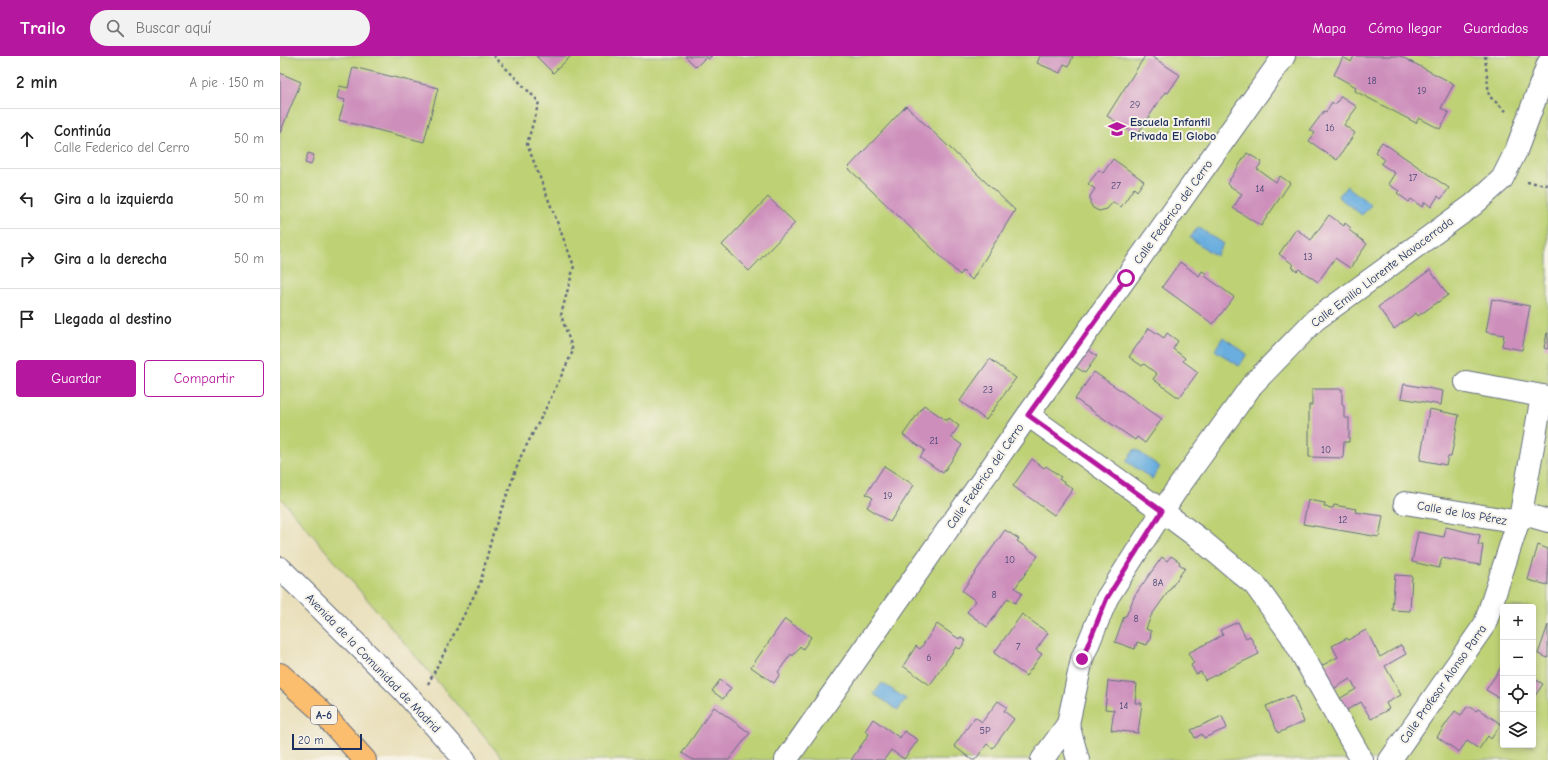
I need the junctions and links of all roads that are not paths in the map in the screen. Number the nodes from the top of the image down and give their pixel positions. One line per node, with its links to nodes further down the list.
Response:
1 (1284, 56): 5 (street, Calle Federico del Cerro)
2 (1548, 64): 7 (street, Calle Emilio Llorente Navacerrada)
3 (1466, 382): 4 (street)
4 (1545, 397): 8 (street, Calle Profesor Alonso Parra)
5 (1028, 415): 7 (street); 15 (street, Calle Federico del Cerro)
6 (1405, 503): 8 (street, Calle de los Pérez)
7 (1162, 511): 12 (street, Calle Emilio Llorente Navacerrada); 18 (street)
8 (1520, 518): 9 (street, Calle de los Pérez); 19 (street, Calle Profesor Alonso Parra)
9 (1548, 521)
10 (280, 568): 14 (street, Avenida de la Comunidad de Madrid)
11 (280, 674): 13 (highway, A-6)
12 (1068, 724): 16 (street); 17 (street)
13 (365, 760)
14 (465, 760)
15 (786, 760)
16 (1042, 760)
17 (1078, 760)
18 (1362, 760)
19 (1390, 760)

